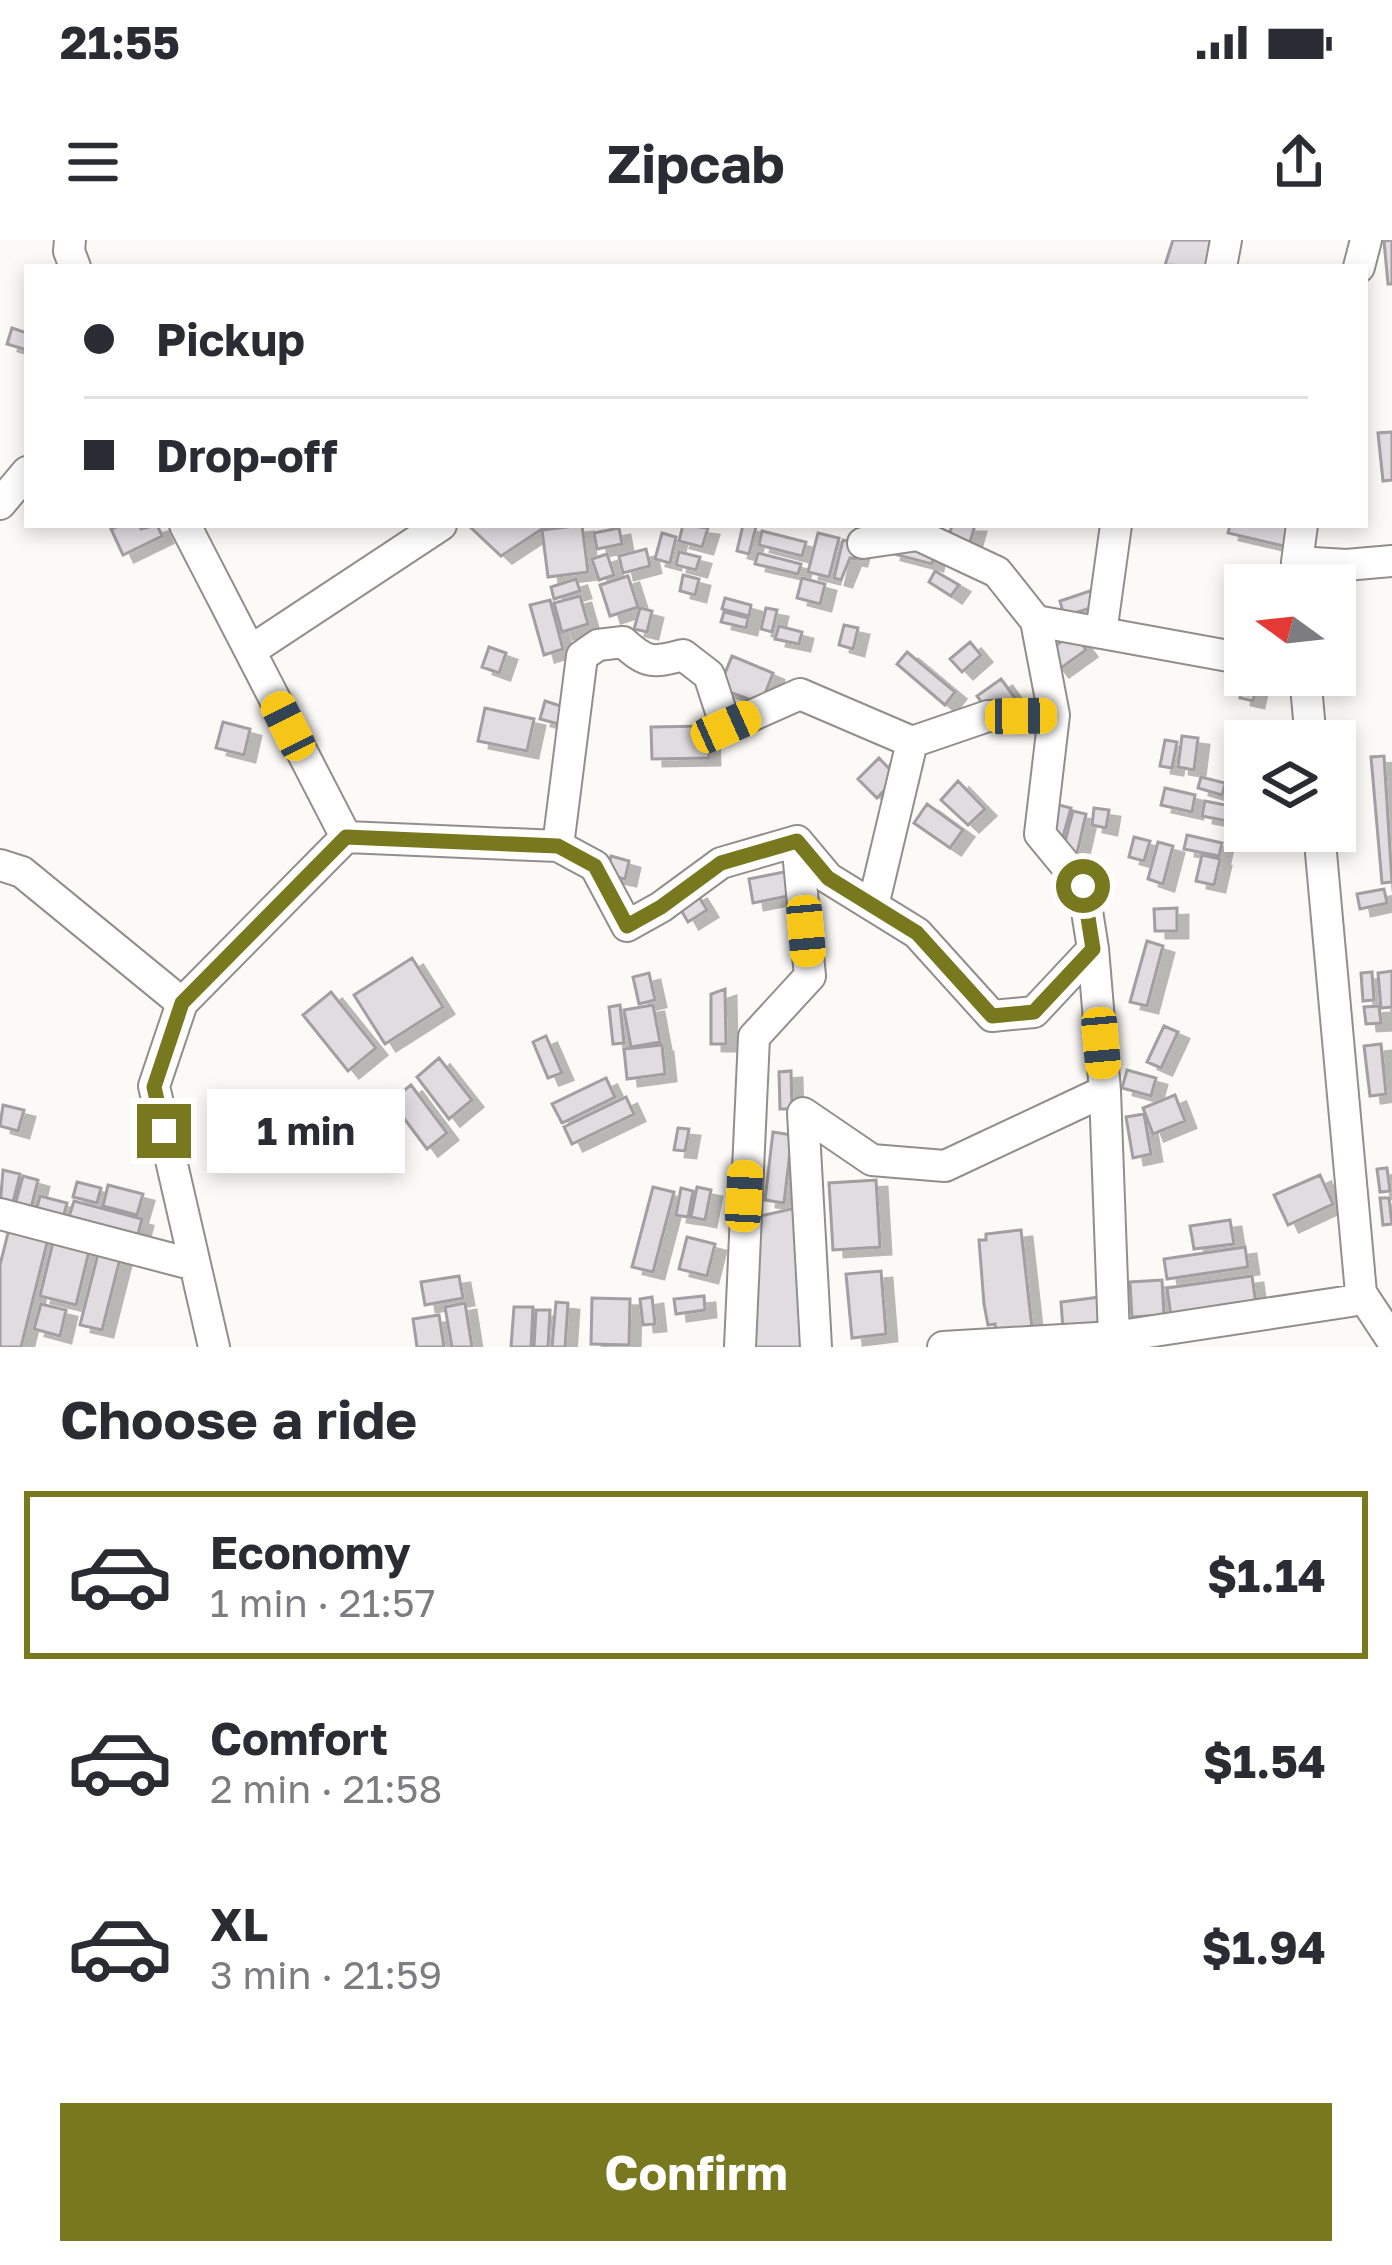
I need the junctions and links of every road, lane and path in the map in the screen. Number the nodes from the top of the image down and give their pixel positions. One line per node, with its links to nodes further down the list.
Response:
1 (24, 476): 2 (street)
2 (0, 504)
3 (187, 528): 13 (street)
4 (436, 528): 13 (street)
5 (1116, 528): 12 (street)
6 (1302, 528): 9 (street)
7 (863, 543): 11 (street)
8 (1392, 561): 10 (street)
9 (1299, 564)
10 (1356, 564)
11 (1036, 621): 12 (street); 15 (street)
12 (1101, 633): 14 (street)
13 (250, 651): 17 (street)
14 (1224, 655)
15 (1054, 715): 16 (street); 23 (street)
16 (912, 742): 19 (street); 22 (street)
17 (346, 837): 19 (street); 24 (street)
18 (797, 841): 19 (street); 22 (street); 32 (street)
19 (558, 846)
20 (1321, 852): 28 (street)
21 (0, 865): 24 (street)
22 (873, 906): 23 (street)
23 (1093, 949): 25 (street)
24 (182, 1003): 27 (street)
25 (1105, 1090): 29 (street); 33 (street)
26 (0, 1214): 27 (street)
27 (195, 1265): 31 (street)
28 (1361, 1293): 29 (street); 30 (street)
29 (1114, 1337): 34 (street)
30 (1392, 1340)
31 (214, 1347)
32 (740, 1347)
33 (817, 1347)
34 (943, 1347)

